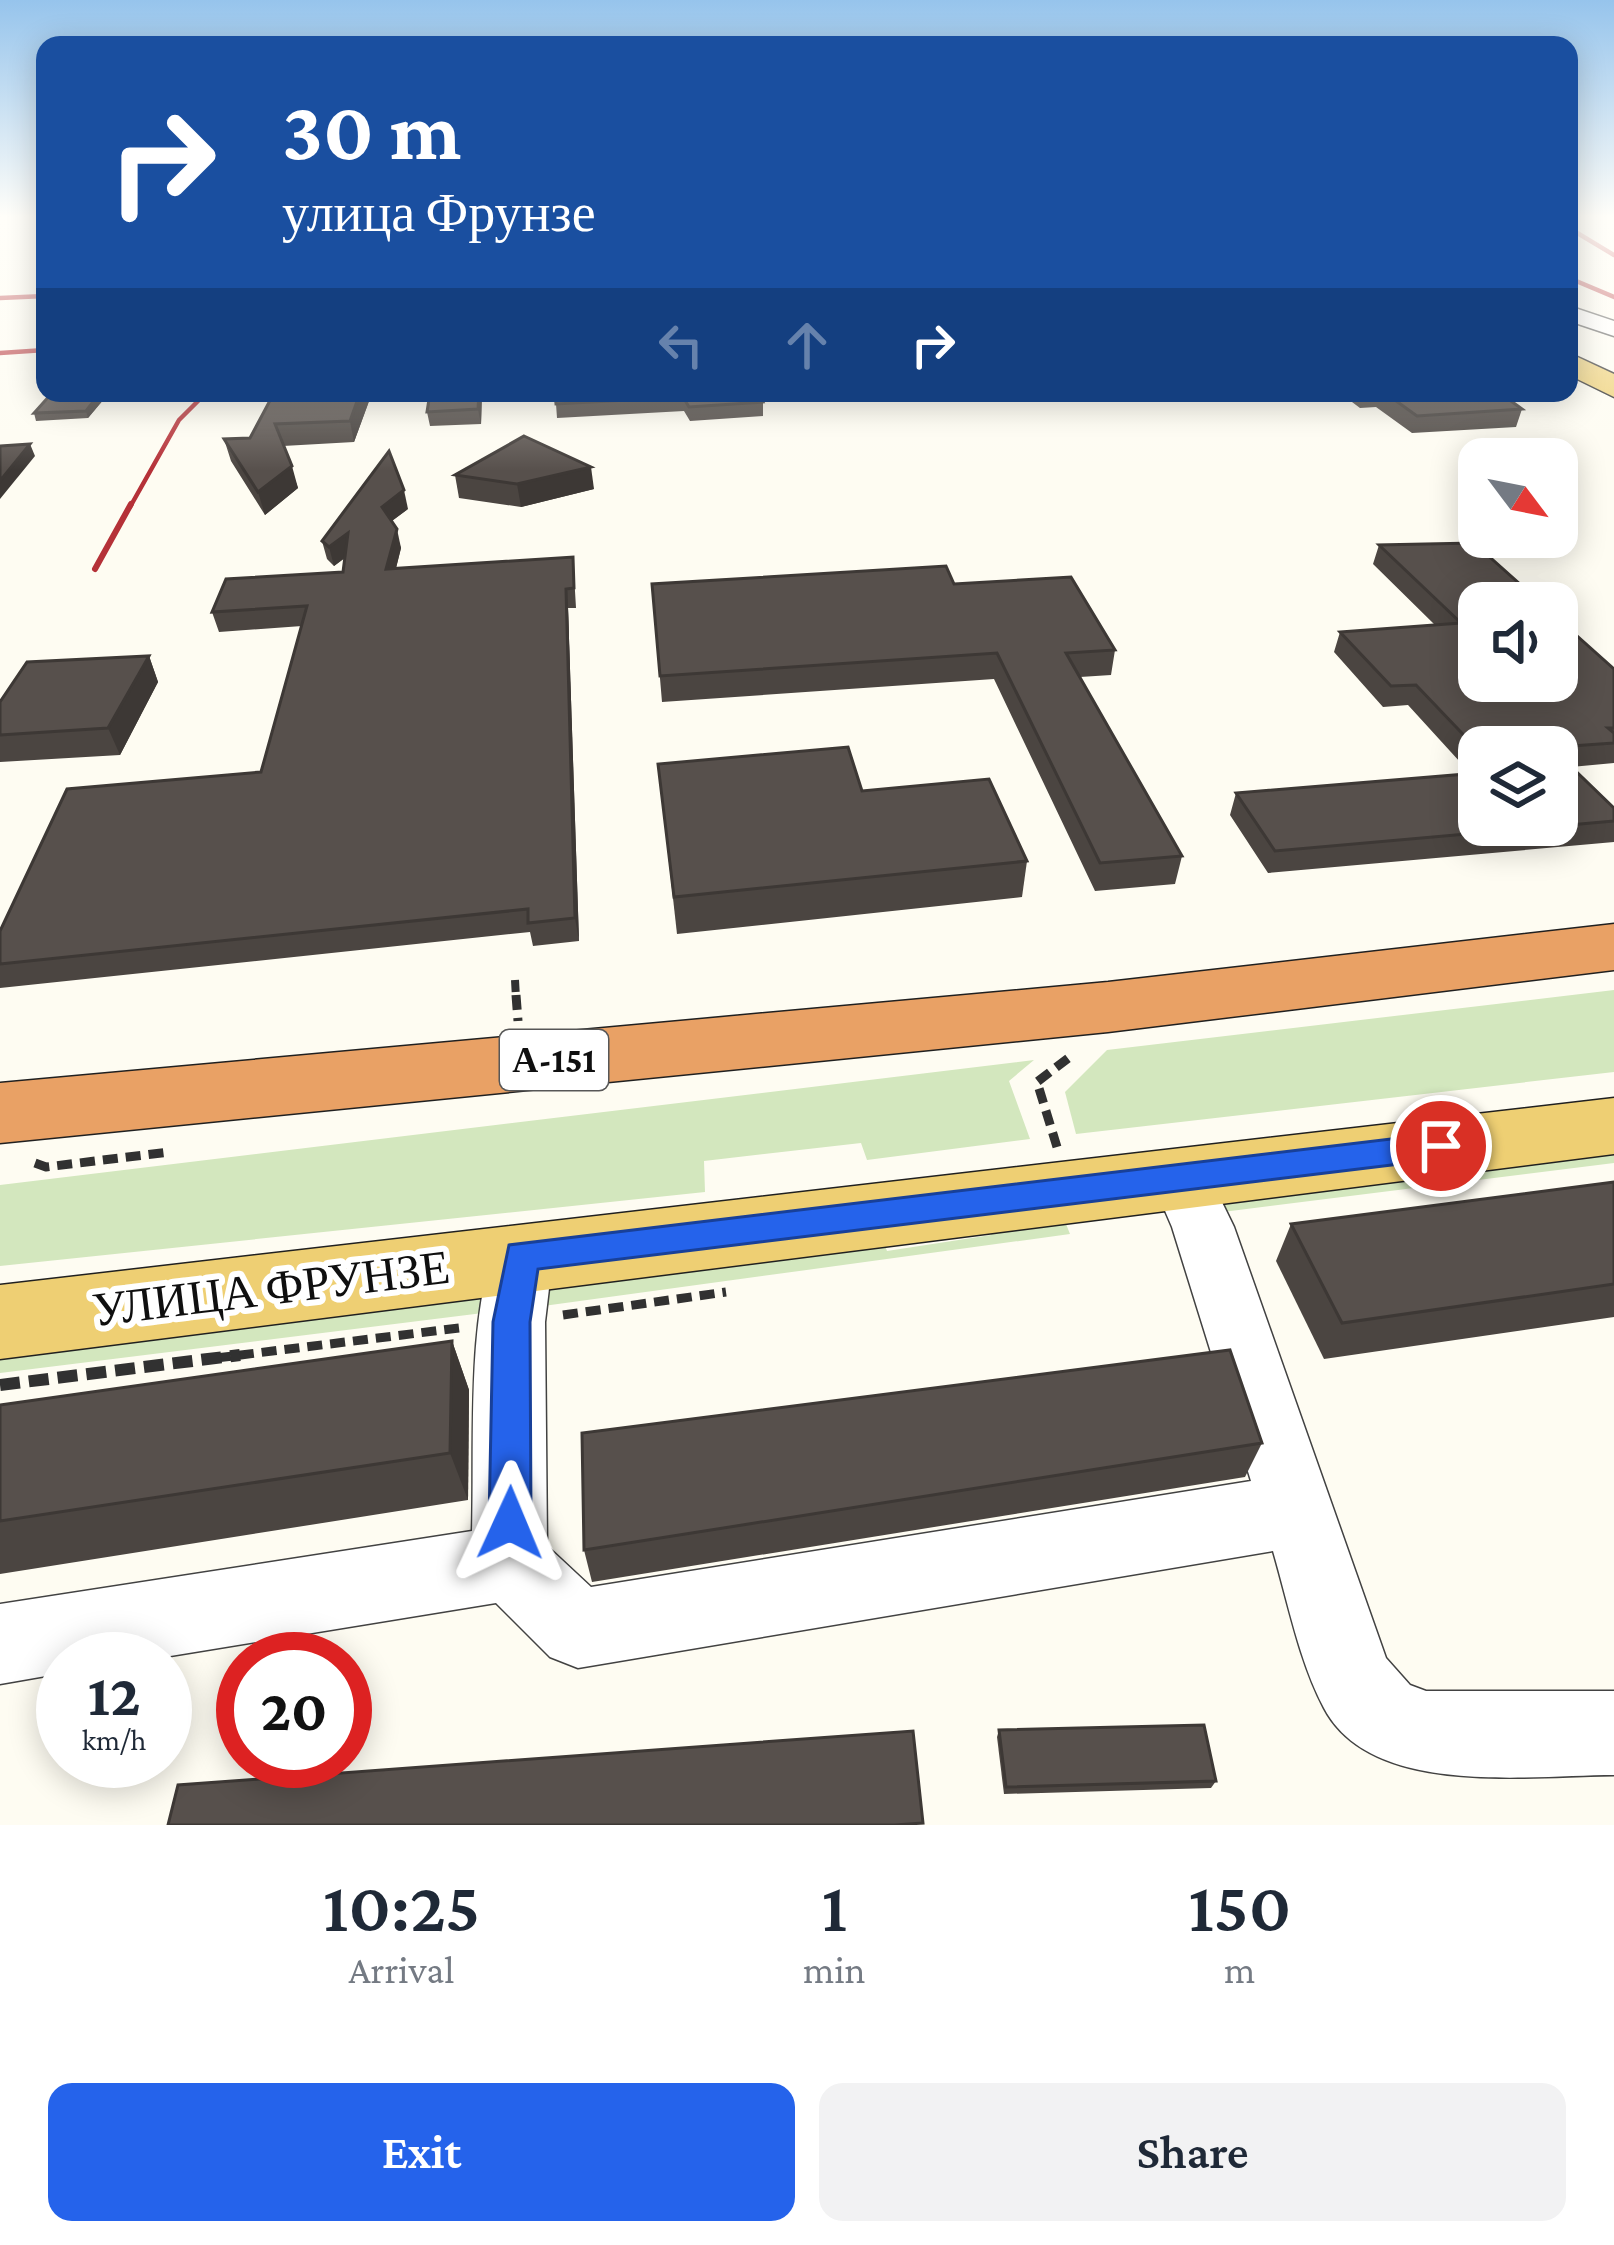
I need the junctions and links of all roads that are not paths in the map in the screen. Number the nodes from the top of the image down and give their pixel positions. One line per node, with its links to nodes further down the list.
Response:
1 (1578, 316): 2 (lane)
2 (1614, 329)
3 (1578, 367): 4 (main road)
4 (1614, 387)
5 (1614, 947): 6 (highway, А-151)
6 (0, 1113)
7 (1614, 1126): 8 (main road, УЛИЦА ФРУНЗЕ)
8 (1180, 1176): 9 (main road, УЛИЦА ФРУНЗЕ); 11 (lane)
9 (522, 1256): 10 (main road, УЛИЦА ФРУНЗЕ); 12 (lane)
10 (0, 1322)
11 (1296, 1510): 12 (lane); 14 (lane)
12 (509, 1563): 13 (lane)
13 (0, 1645)
14 (1614, 1733)

